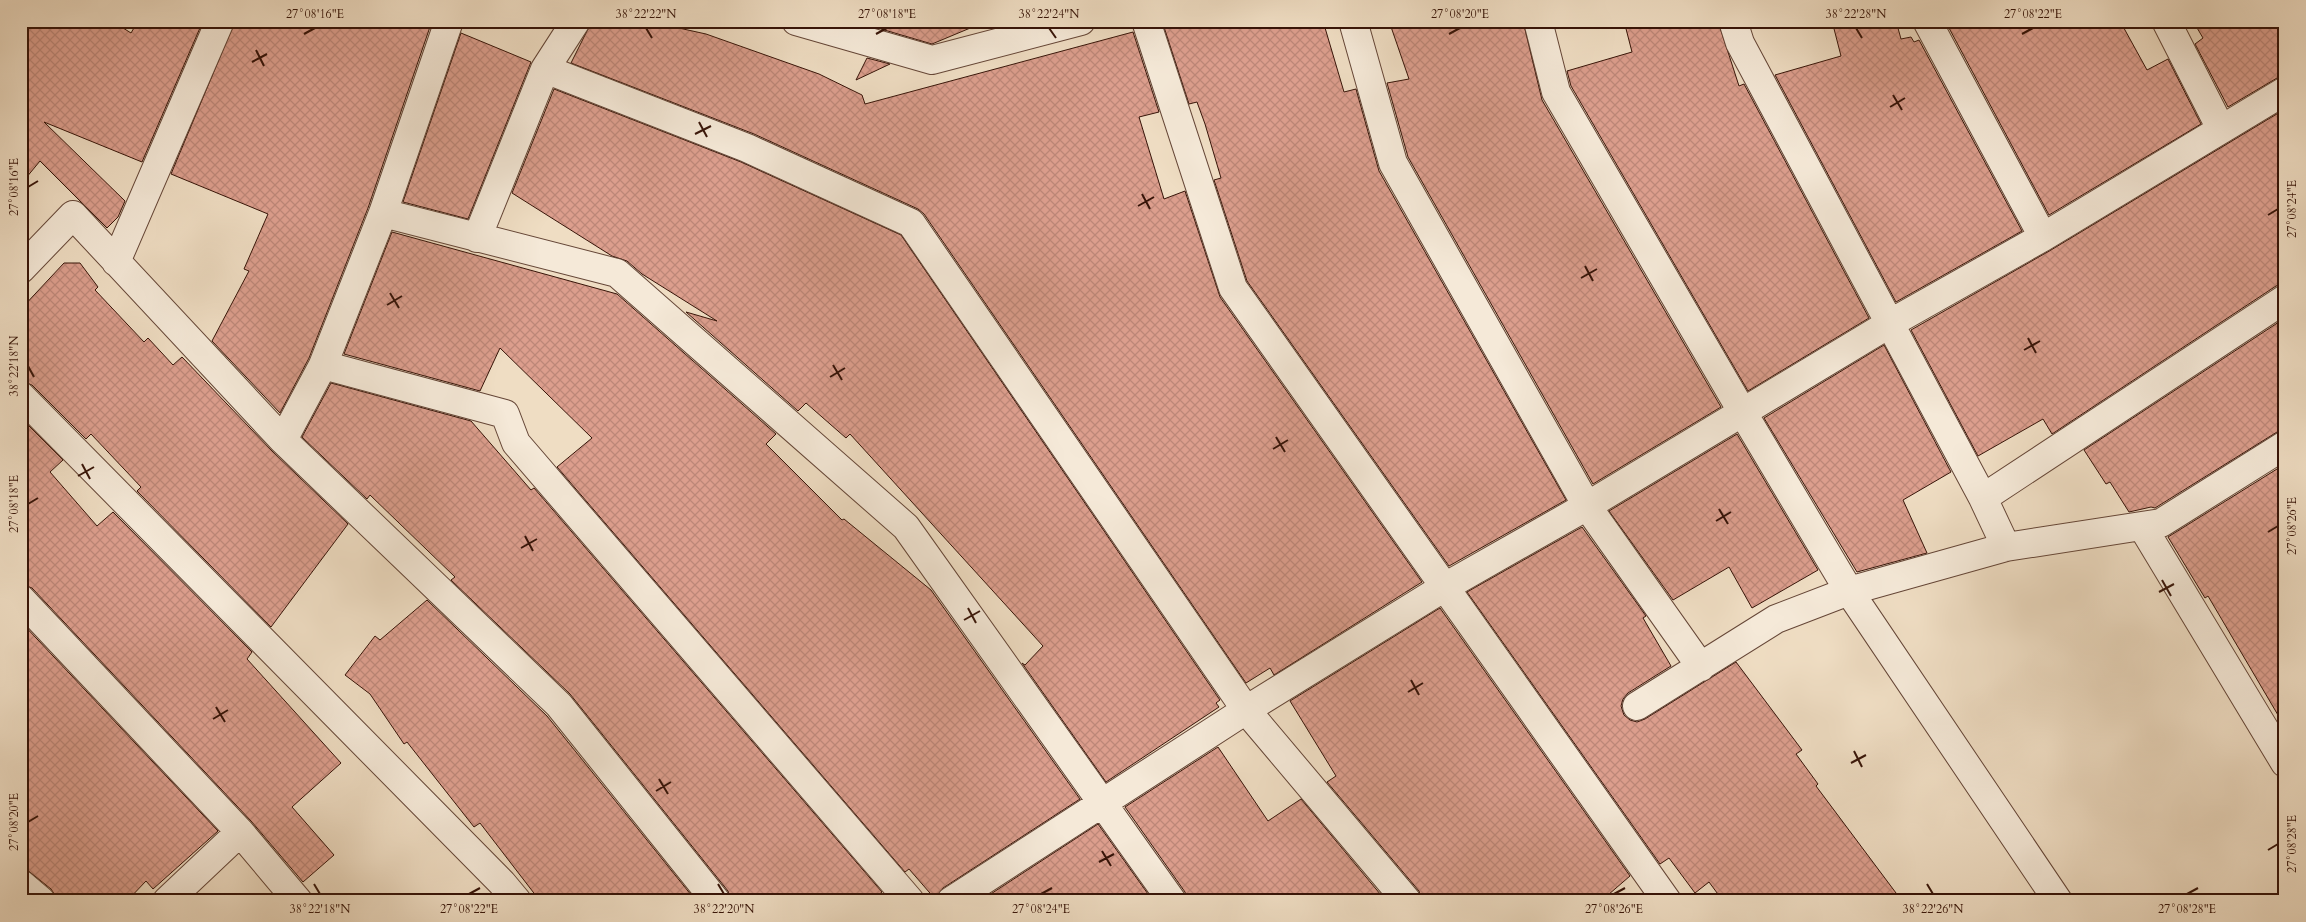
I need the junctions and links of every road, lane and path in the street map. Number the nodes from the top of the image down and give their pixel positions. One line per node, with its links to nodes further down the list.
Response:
1 (220, 21): 19 (street)
2 (449, 21): 16 (street)
3 (576, 21): 13 (street)
4 (796, 21): 12 (street)
5 (1081, 21): 12 (street)
6 (1146, 21): 32 (street)
7 (1353, 21): 29 (street)
8 (1538, 21): 25 (street)
9 (1733, 21): 22 (street)
10 (1927, 21): 17 (street)
11 (2166, 21): 15 (street)
12 (847, 28)
13 (545, 69): 18 (street); 37 (street)
14 (2285, 91): 15 (street)
15 (2221, 129): 17 (street)
16 (383, 213): 18 (street); 23 (street)
17 (2043, 237): 22 (street)
18 (477, 238): 39 (street)
19 (116, 262): 20 (street); 26 (street)
20 (21, 269)
21 (2285, 299): 28 (street)
22 (1889, 324): 25 (street); 28 (street)
23 (323, 366): 26 (street); 47 (street)
24 (21, 396): 45 (street)
25 (1742, 413): 29 (street); 33 (street)
26 (283, 440): 46 (street)
27 (2285, 445): 30 (street)
28 (1983, 498): 31 (street)
29 (1587, 506): 32 (street); 35 (street)
30 (2142, 526): 31 (street); 38 (street)
31 (2006, 546): 33 (street)
32 (1444, 588): 37 (street); 51 (street)
33 (1849, 591): 35 (street); 52 (street)
34 (21, 599): 40 (street)
35 (1701, 667): 36 (street)
36 (1637, 706)
37 (1246, 710): 39 (street); 50 (street)
38 (2285, 762)
39 (1103, 804): 48 (street); 49 (street)
40 (240, 832): 43 (street); 44 (street)
41 (21, 884): 42 (street)
42 (41, 901)
43 (167, 901)
44 (298, 901)
45 (517, 901)
46 (716, 901)
47 (910, 901)
48 (951, 901)
49 (1172, 901)
50 (1407, 901)
51 (1667, 901)
52 (2058, 901)

